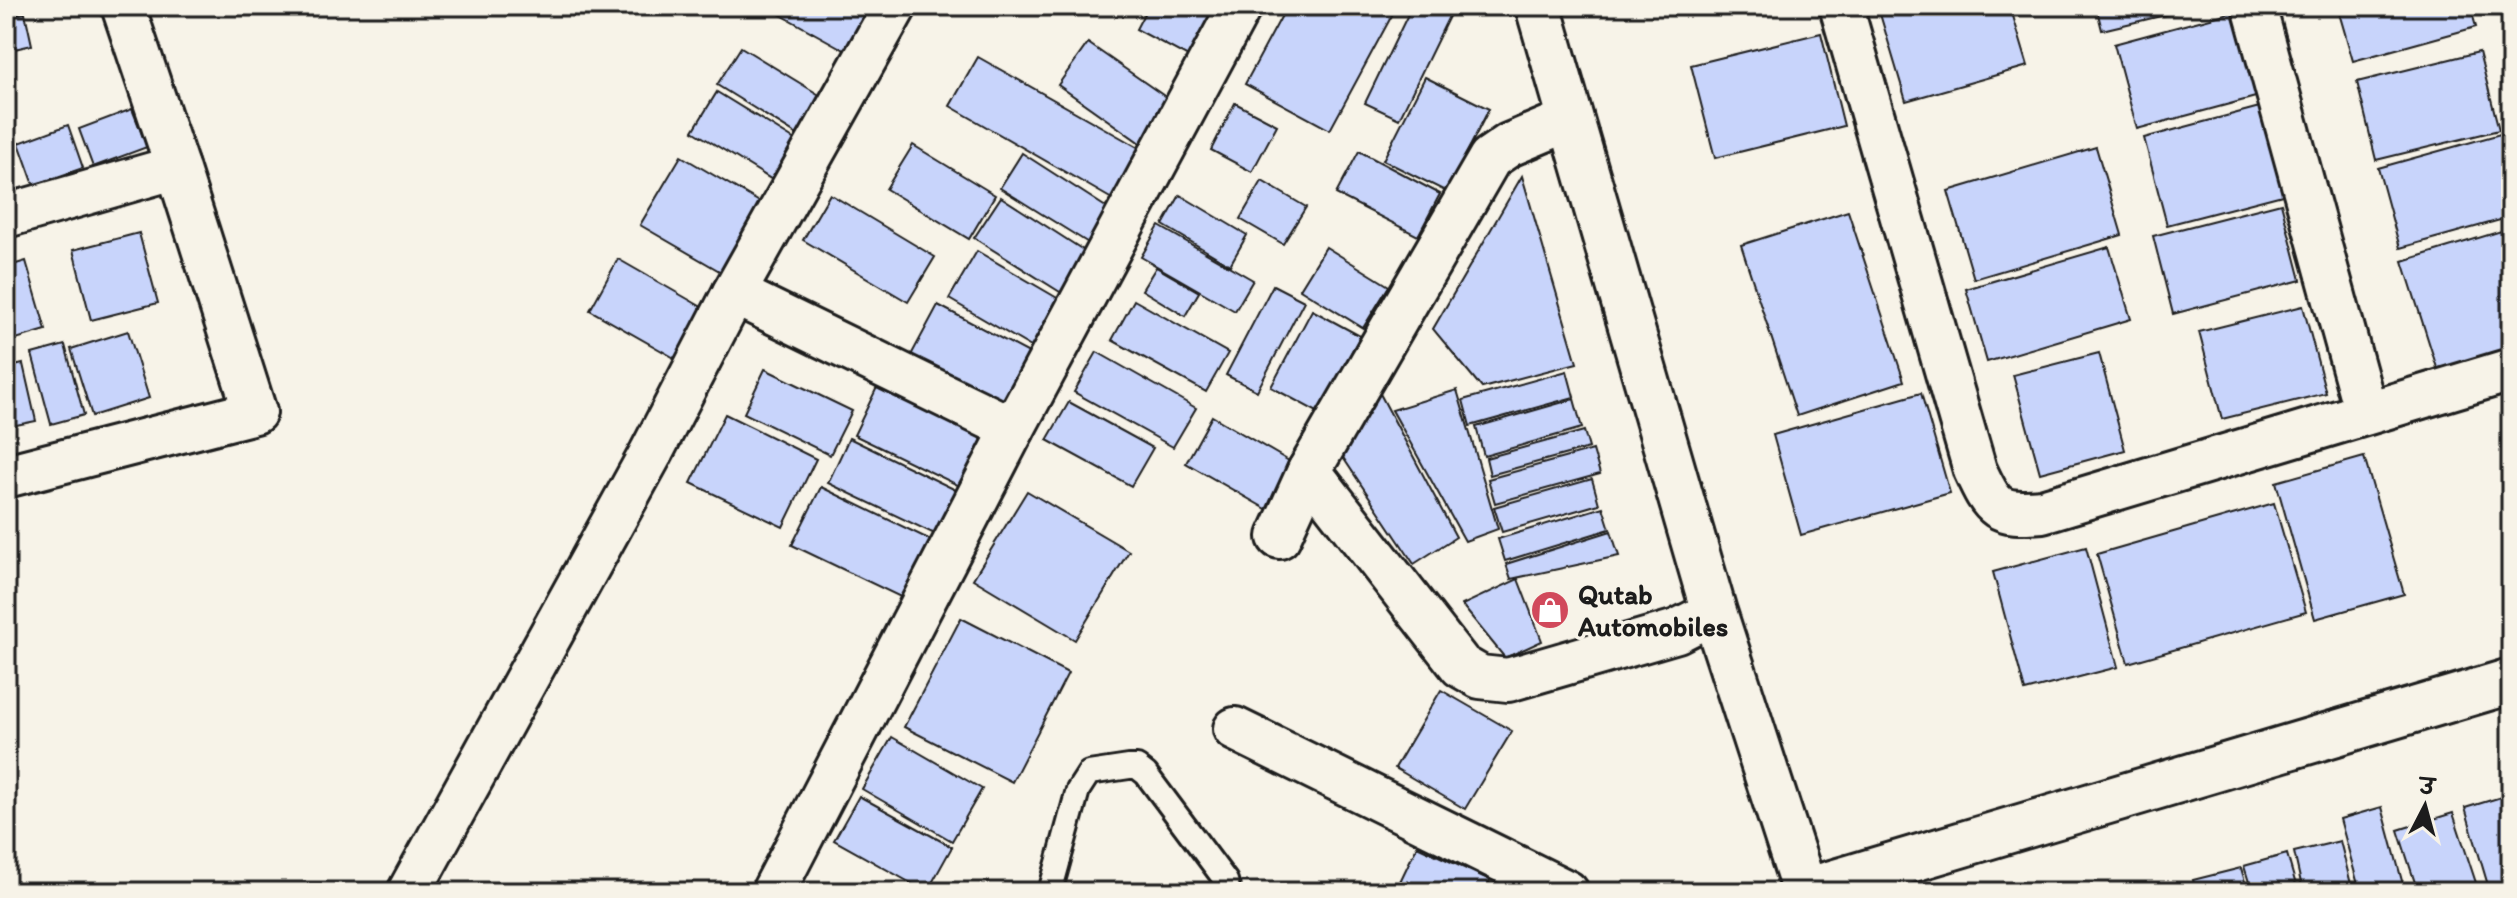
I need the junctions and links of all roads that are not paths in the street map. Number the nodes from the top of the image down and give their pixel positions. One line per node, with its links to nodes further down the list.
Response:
1 (123, 6): 8 (street)
2 (895, 6): 10 (street)
3 (1240, 6): 13 (street)
4 (1538, 6): 7 (street)
5 (1841, 6): 12 (street)
6 (2254, 6): 12 (street)
7 (1571, 119): 14 (street); 17 (street)
8 (177, 167): 9 (street); 15 (street)
9 (6, 216)
10 (734, 293): 13 (street); 20 (street)
11 (2511, 370): 12 (street)
12 (2366, 413)
13 (1013, 429): 21 (street)
14 (1309, 471): 16 (street); 17 (street)
15 (6, 476)
16 (1279, 537)
17 (1714, 612): 25 (street)
18 (2511, 681): 25 (street)
19 (1235, 729): 24 (street)
20 (409, 892)
21 (773, 892)
22 (1050, 892): 23 (lane)
23 (1229, 892)
24 (1567, 892)
25 (1804, 892)

